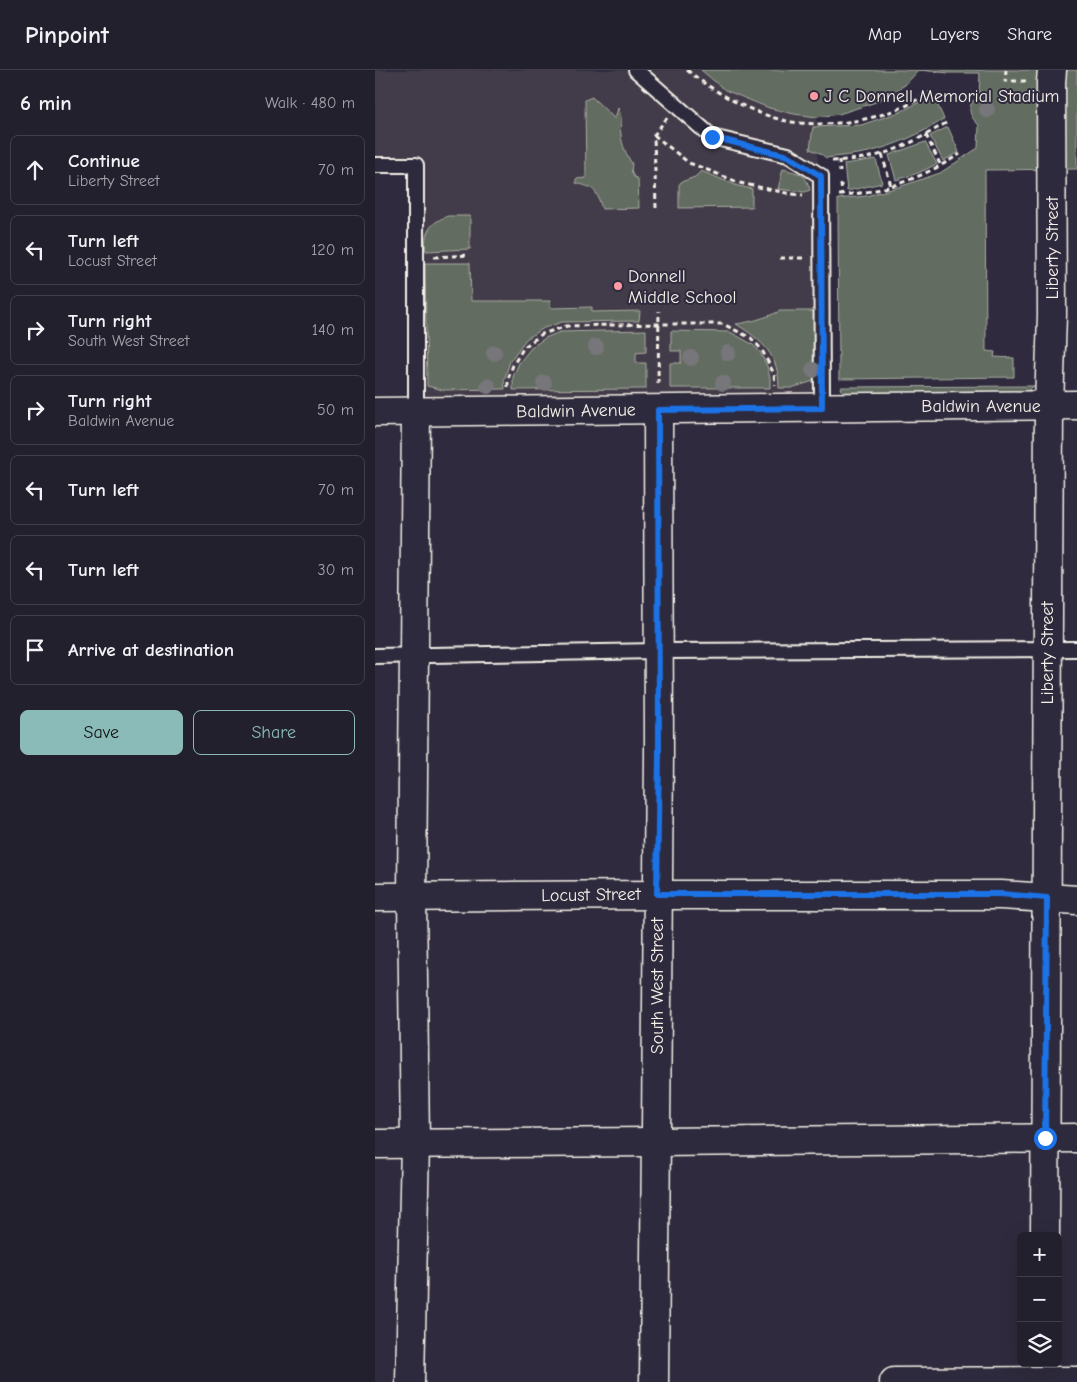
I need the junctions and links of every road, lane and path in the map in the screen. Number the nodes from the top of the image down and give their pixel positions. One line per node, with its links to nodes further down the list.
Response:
1 (636, 70): 6 (lane)
2 (687, 70): 5 (path)
3 (1006, 70): 4 (path)
4 (1052, 76): 23 (street, Liberty Street)
5 (931, 92)
6 (677, 106): 12 (lane); 14 (path)
7 (946, 123): 8 (path)
8 (926, 135): 9 (path); 11 (path)
9 (882, 154): 12 (path); 13 (path)
10 (375, 165): 16 (lane)
11 (941, 166)
12 (821, 176): 18 (lane)
13 (891, 186)
14 (655, 208)
15 (470, 255): 16 (path)
16 (416, 258): 28 (lane)
17 (780, 258): 18 (path)
18 (821, 258): 25 (lane)
19 (659, 311): 20 (path)
20 (659, 324): 21 (path); 22 (path); 26 (path)
21 (776, 393)
22 (508, 395)
23 (1049, 406): 24 (street, Baldwin Avenue); 25 (street, Baldwin Avenue); 29 (street, Liberty Street)
24 (1077, 406)
25 (822, 408): 26 (street, Baldwin Avenue)
26 (658, 410): 28 (street, Baldwin Avenue); 31 (street, South West Street)
27 (375, 412): 28 (street, Baldwin Avenue)
28 (416, 412): 33 (street)
29 (1047, 649): 30 (lane); 31 (lane); 37 (street, Liberty Street)
30 (1077, 649)
31 (658, 651): 33 (lane); 34 (street, South West Street)
32 (375, 656): 33 (lane)
33 (413, 656): 36 (street)
34 (657, 894): 36 (street, Locust Street); 37 (street, Locust Street); 41 (street, South West Street)
35 (375, 897): 36 (street, Locust Street)
36 (412, 897): 42 (street)
37 (1047, 898): 38 (street, Locust Street); 39 (street, Liberty Street)
38 (1077, 900)
39 (1045, 1138): 40 (street); 41 (street); 44 (street, Liberty Street)
40 (1077, 1138)
41 (655, 1142): 42 (street); 49 (street, South West Street)
42 (415, 1143): 43 (street); 48 (street)
43 (375, 1144)
44 (1045, 1232)
45 (1045, 1367): 46 (street)
46 (1045, 1381): 50 (street); 51 (street)
47 (1077, 1381): 51 (street)
48 (410, 1382)
49 (654, 1382)
50 (894, 1382)
51 (1059, 1382)

